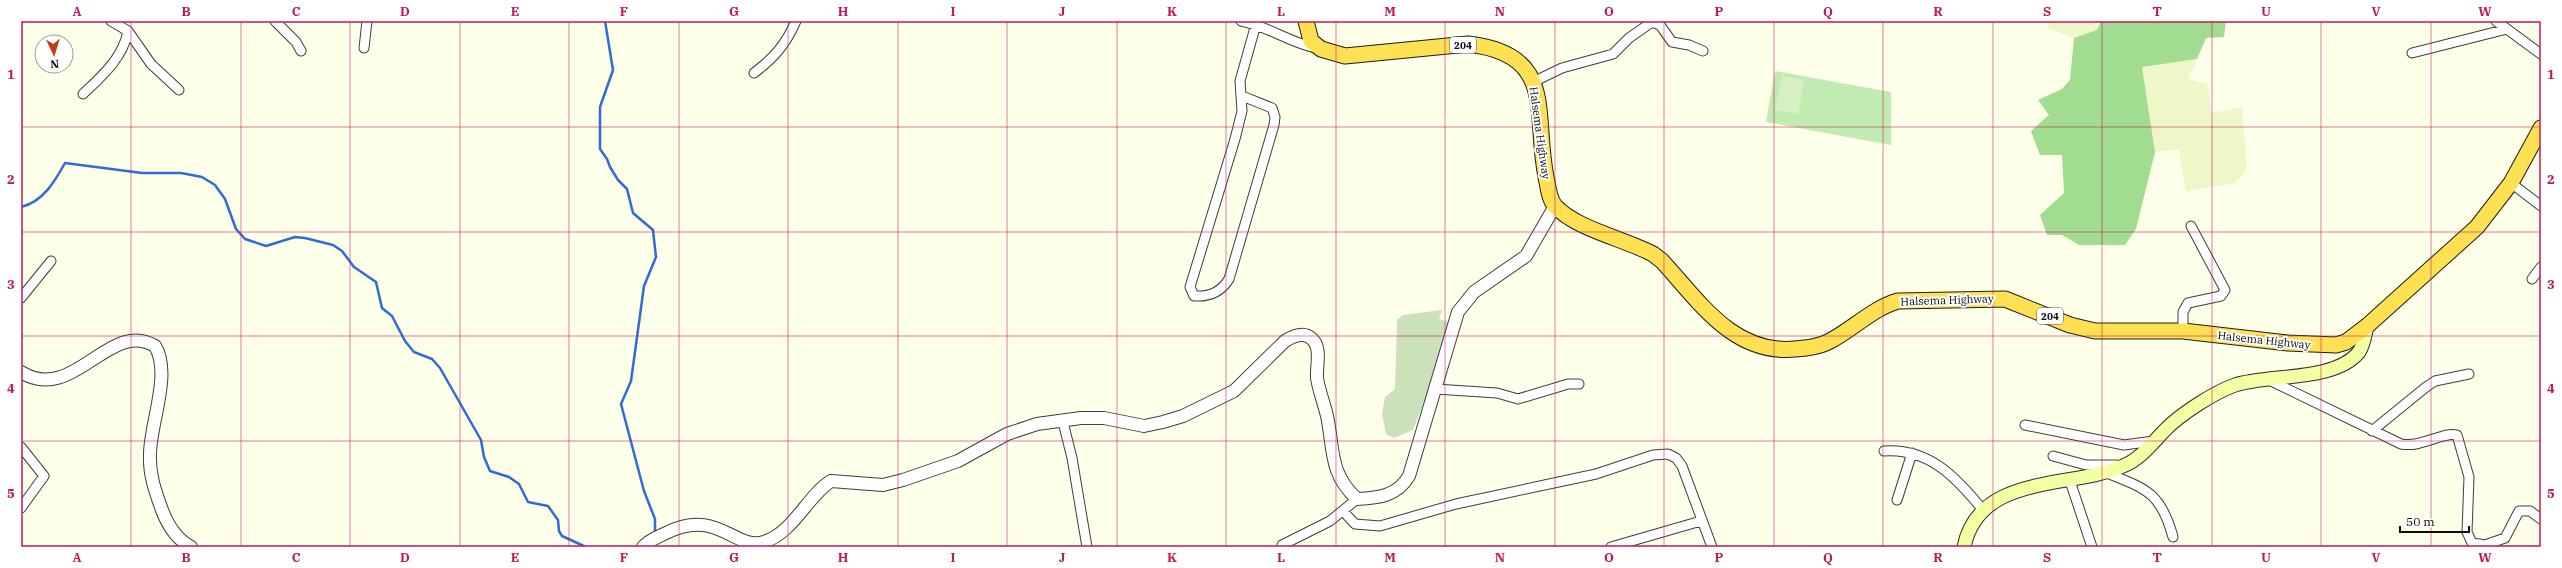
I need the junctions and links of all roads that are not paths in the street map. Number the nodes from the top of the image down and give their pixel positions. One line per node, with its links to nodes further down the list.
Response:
1 (112, 21): 10 (street)
2 (275, 21): 13 (street)
3 (367, 21): 11 (street)
4 (796, 21): 17 (street)
5 (1241, 21): 8 (street)
6 (1306, 21): 12 (highway)
7 (2496, 21): 9 (street)
8 (1256, 24): 12 (street); 21 (street)
9 (2507, 29): 15 (street); 16 (street)
10 (128, 31): 19 (street); 20 (street)
11 (364, 48)
12 (1321, 49): 18 (highway, Halsema Highway / 204)
13 (301, 51)
14 (1703, 52): 18 (street)
15 (2412, 53)
16 (2541, 54)
17 (754, 73)
18 (1533, 82): 24 (highway, Halsema Highway / 204)
19 (179, 90)
20 (83, 94)
21 (1242, 96): 21 (street)
22 (2541, 128): 23 (highway, Halsema Highway / 204)
23 (2511, 183): 25 (street); 31 (highway, Halsema Highway / 204)
24 (1555, 206): 32 (highway, Halsema Highway / 204); 37 (street)
25 (2541, 206)
26 (2191, 226): 32 (street)
27 (50, 261): 30 (street)
28 (2541, 267): 29 (street)
29 (2532, 279)
30 (21, 298)
31 (2367, 326): 32 (highway, Halsema Highway / 204); 35 (main road)
32 (2183, 331)
33 (21, 372): 58 (street)
34 (2469, 374): 40 (street)
35 (2269, 380): 40 (street); 41 (main road)
36 (1579, 384): 37 (street)
37 (1435, 390): 49 (street)
38 (1063, 422): 49 (street); 59 (street); 60 (street)
39 (2025, 425): 41 (street)
40 (2372, 431): 54 (street)
41 (2154, 441): 46 (main road)
42 (21, 447): 51 (street)
43 (1884, 451): 44 (street)
44 (1912, 453): 50 (street); 52 (street)
45 (2053, 456): 46 (street)
46 (2125, 465): 47 (main road)
47 (2107, 473): 48 (main road); 56 (street)
48 (2069, 478): 52 (main road); 64 (street)
49 (1357, 499): 53 (street)
50 (1897, 500)
51 (21, 508)
52 (1983, 510): 63 (main road)
53 (1343, 511): 55 (street); 57 (street)
54 (2541, 519)
55 (1701, 520): 61 (street); 62 (street)
56 (2173, 537)
57 (1282, 544)
58 (191, 547)
59 (643, 547)
60 (1087, 547)
61 (1611, 547)
62 (1712, 547)
63 (1964, 547)
64 (2092, 547)

